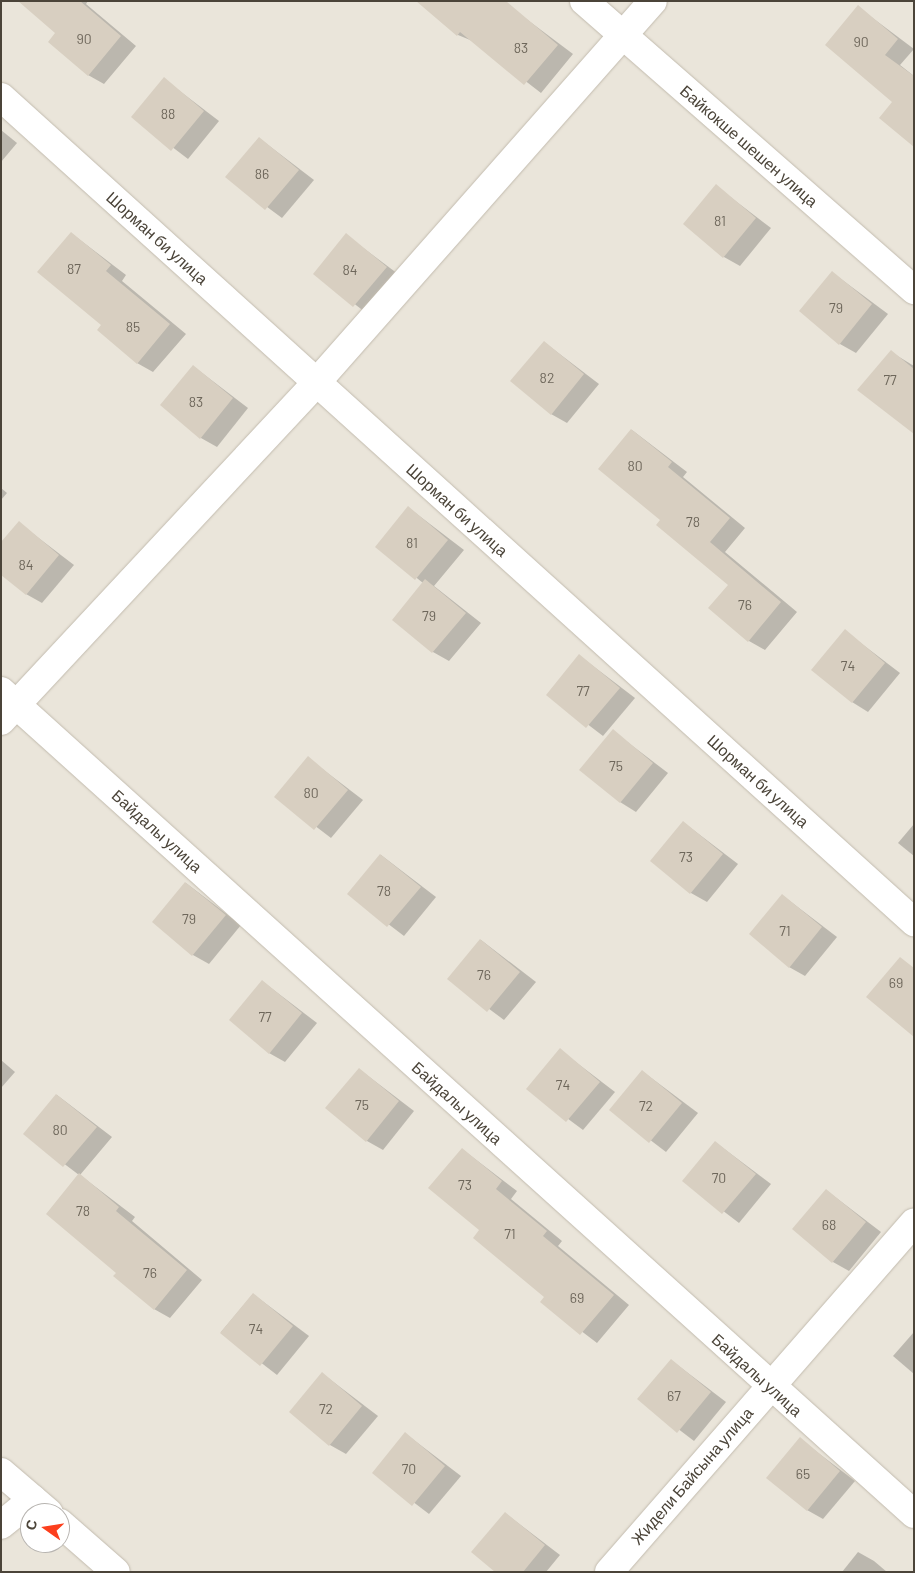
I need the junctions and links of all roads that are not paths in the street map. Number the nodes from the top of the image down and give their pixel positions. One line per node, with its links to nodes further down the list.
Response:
1 (584, 1): 3 (street, Байкокше шешен улица)
2 (653, 1): 3 (street)
3 (622, 35): 5 (street, Байкокше шешен улица); 6 (street)
4 (1, 97): 6 (street, Шорман би улица)
5 (914, 290)
6 (316, 383): 7 (street); 8 (street, Шорман би улица)
7 (6, 705): 10 (street, Байдалы улица)
8 (914, 922)
9 (914, 1222): 10 (street, Жидели Байсына улица)
10 (770, 1387): 13 (street, Байдалы улица); 18 (street, Жидели Байсына улица)
11 (1, 1472): 12 (street)
12 (37, 1503)
13 (914, 1514)
14 (20, 1516): 15 (street)
15 (1, 1525)
16 (70, 1531): 17 (street)
17 (116, 1572)
18 (609, 1572)

